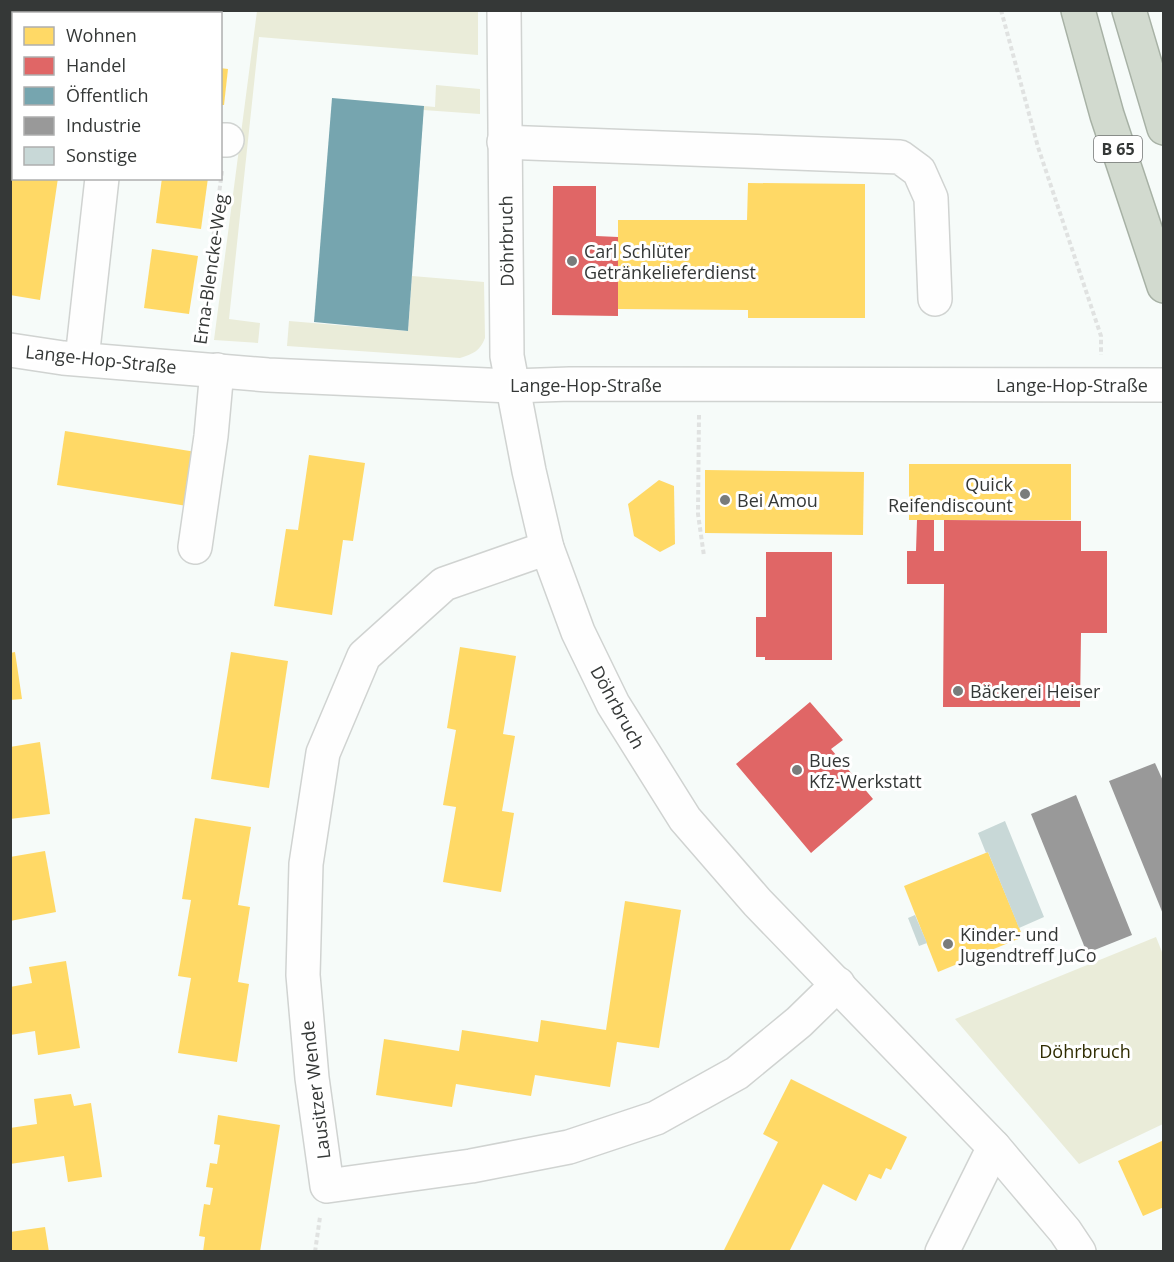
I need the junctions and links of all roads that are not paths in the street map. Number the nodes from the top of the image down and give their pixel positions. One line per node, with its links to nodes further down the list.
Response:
1 (504, 10): 5 (street, Döhrbruch)
2 (1078, 10): 7 (highway, B 65)
3 (1129, 10): 4 (highway, B 65)
4 (1164, 128)
5 (504, 142): 8 (street); 12 (street, Döhrbruch)
6 (102, 180): 10 (street)
7 (1164, 286)
8 (936, 299)
9 (10, 350): 10 (street, Lange-Hop-Straße)
10 (82, 360): 11 (street, Lange-Hop-Straße)
11 (207, 369): 12 (street, Lange-Hop-Straße); 14 (street)
12 (512, 386): 13 (street, Lange-Hop-Straße); 15 (street, Döhrbruch)
13 (1164, 386)
14 (195, 548)
15 (547, 548): 16 (street, Döhrbruch); 16 (street, Lausitzer Wende)
16 (838, 984): 17 (street, Döhrbruch)
17 (994, 1147): 18 (street); 19 (street, Döhrbruch)
18 (942, 1251)
19 (1079, 1251)

